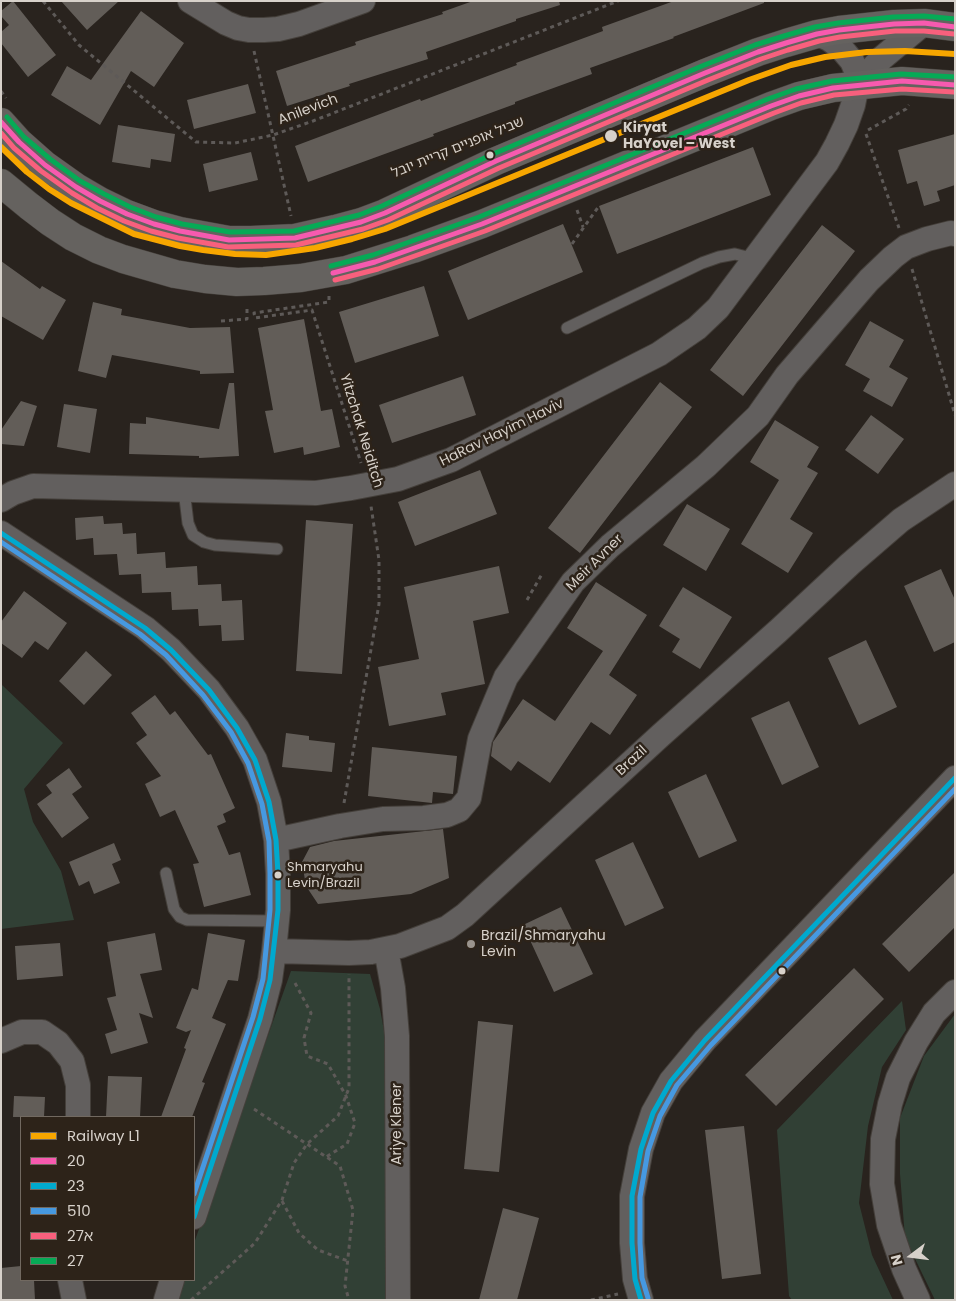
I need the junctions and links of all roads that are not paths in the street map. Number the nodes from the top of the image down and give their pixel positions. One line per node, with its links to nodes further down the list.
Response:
1 (190, 1): 3 (street)
2 (363, 1): 3 (street)
3 (323, 8)
4 (924, 23): 5 (main road); 6 (main road); 7 (street, HaRav Hayim Haviv)
5 (955, 27)
6 (817, 34): 7 (street, HaRav Hayim Haviv); 9 (main road)
7 (857, 85): 8 (main road); 10 (main road); 12 (street, HaRav Hayim Haviv)
8 (955, 85)
9 (6, 114)
10 (1, 183)
11 (955, 234): 20 (street, Meir Avner)
12 (755, 259): 13 (lane); 15 (street, HaRav Hayim Haviv)
13 (567, 328)
14 (955, 484): 23 (street, Brazil)
15 (184, 490): 16 (street, HaRav Hayim Haviv); 18 (lane)
16 (1, 500)
17 (1, 533): 20 (street)
18 (277, 550)
19 (955, 778): 34 (street)
20 (276, 840): 22 (street)
21 (166, 873): 22 (lane)
22 (277, 920): 24 (street)
23 (386, 949): 24 (street, Brazil); 33 (street, Ariye Klener)
24 (274, 951): 28 (street)
25 (955, 992): 35 (street)
26 (1, 1041): 27 (street)
27 (78, 1116)
28 (195, 1214)
29 (70, 1281): 31 (street)
30 (172, 1281): 32 (street)
31 (74, 1300)
32 (166, 1300)
33 (398, 1300)
34 (641, 1300)
35 (918, 1300)

